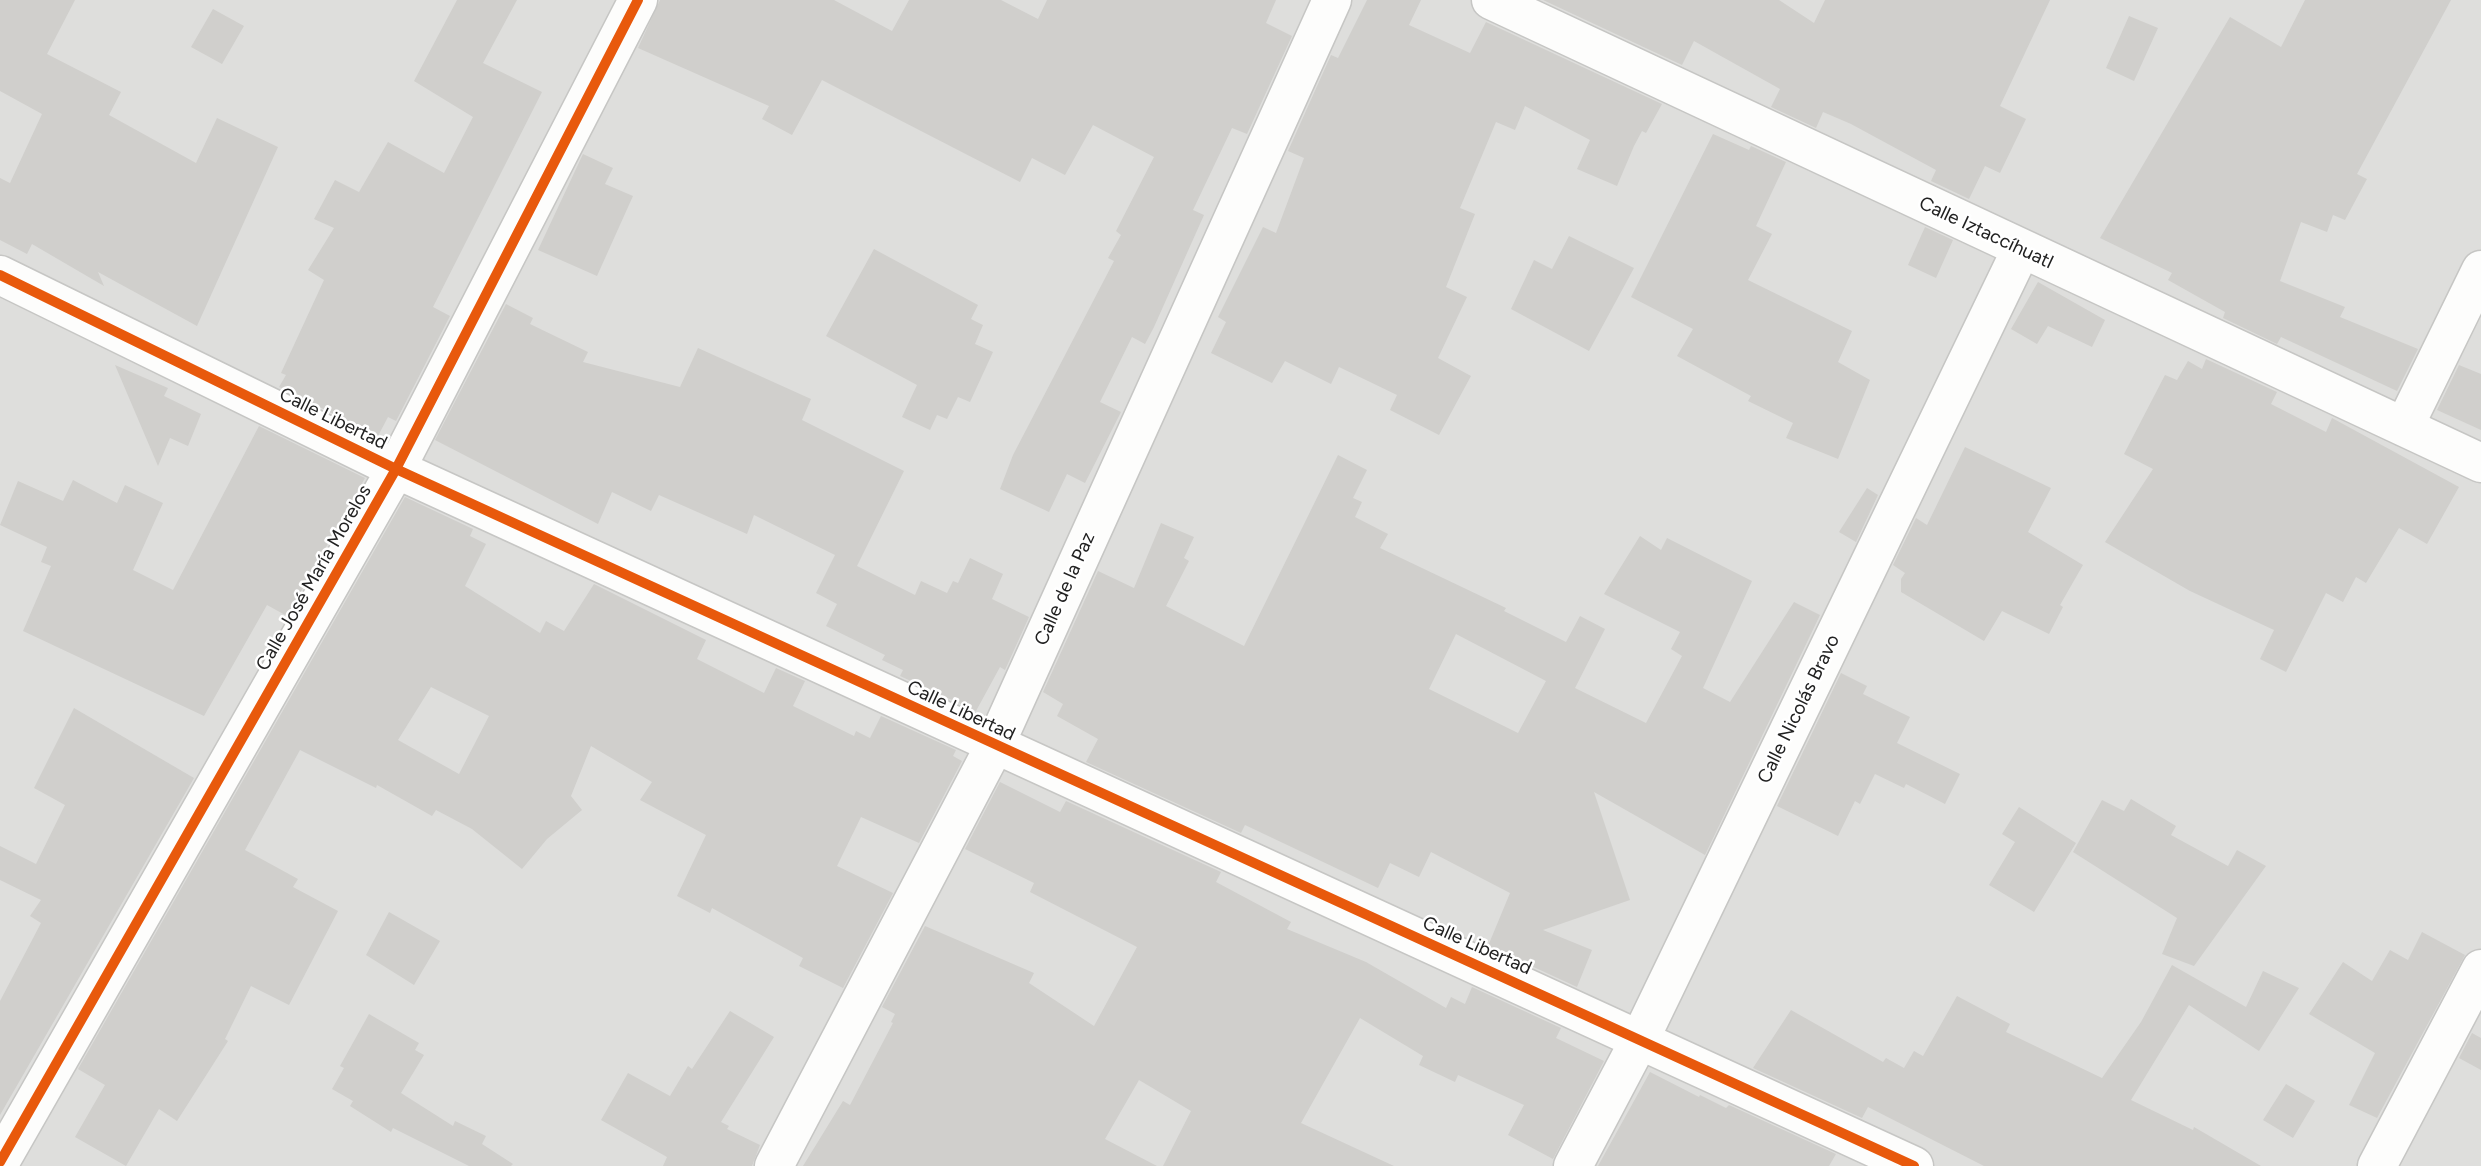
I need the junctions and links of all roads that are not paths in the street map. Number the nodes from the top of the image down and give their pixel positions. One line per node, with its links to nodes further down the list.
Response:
1 (638, 0): 9 (street, Calle José María Morelos)
2 (1332, 0): 10 (street, Calle de la Paz)
3 (1491, 0): 4 (street, Calle Iztaccíhuatl)
4 (2021, 250): 7 (street, Calle Iztaccíhuatl); 12 (street, Calle Nicolás Bravo)
5 (2481, 270): 7 (street)
6 (0, 275): 9 (street, Calle Libertad)
7 (2404, 427): 8 (street, Calle Iztaccíhuatl)
8 (2481, 463)
9 (396, 469): 10 (street, Calle Libertad); 13 (street, Calle José María Morelos)
10 (995, 745): 12 (street, Calle Libertad); 14 (street, Calle de la Paz)
11 (2481, 969): 17 (street)
12 (1640, 1039): 15 (street, Calle Nicolás Bravo); 16 (street, Calle Libertad)
13 (0, 1162)
14 (774, 1166)
15 (1573, 1166)
16 (1914, 1166)
17 (2377, 1166)

